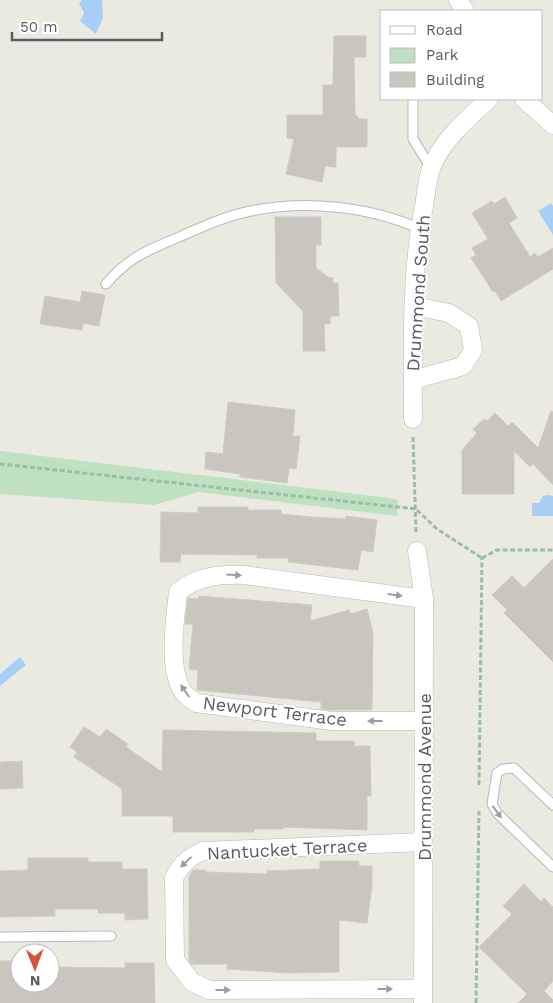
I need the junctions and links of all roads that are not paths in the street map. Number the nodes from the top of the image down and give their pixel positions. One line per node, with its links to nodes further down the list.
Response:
1 (413, 100): 5 (lane)
2 (488, 100): 5 (street, Drummond South)
3 (525, 100): 4 (street)
4 (553, 125)
5 (431, 168): 6 (street, Drummond South)
6 (420, 229): 7 (lane); 8 (street, Drummond South)
7 (106, 284)
8 (414, 306): 9 (street, Drummond South); 9 (street)
9 (413, 380): 10 (street, Drummond South)
10 (413, 418)
11 (417, 551): 12 (street, Drummond Avenue)
12 (424, 599): 13 (street, Drummond Avenue); 13 (street, Newport Terrace, one-way to 12)
13 (424, 721): 15 (street, Drummond Avenue)
14 (553, 804): 16 (lane, one-way to 16)
15 (424, 842): 19 (street, Drummond Avenue); 19 (street, Nantucket Terrace, one-way to 19)
16 (553, 867)
17 (111, 936): 18 (lane)
18 (0, 937)
19 (423, 996)

